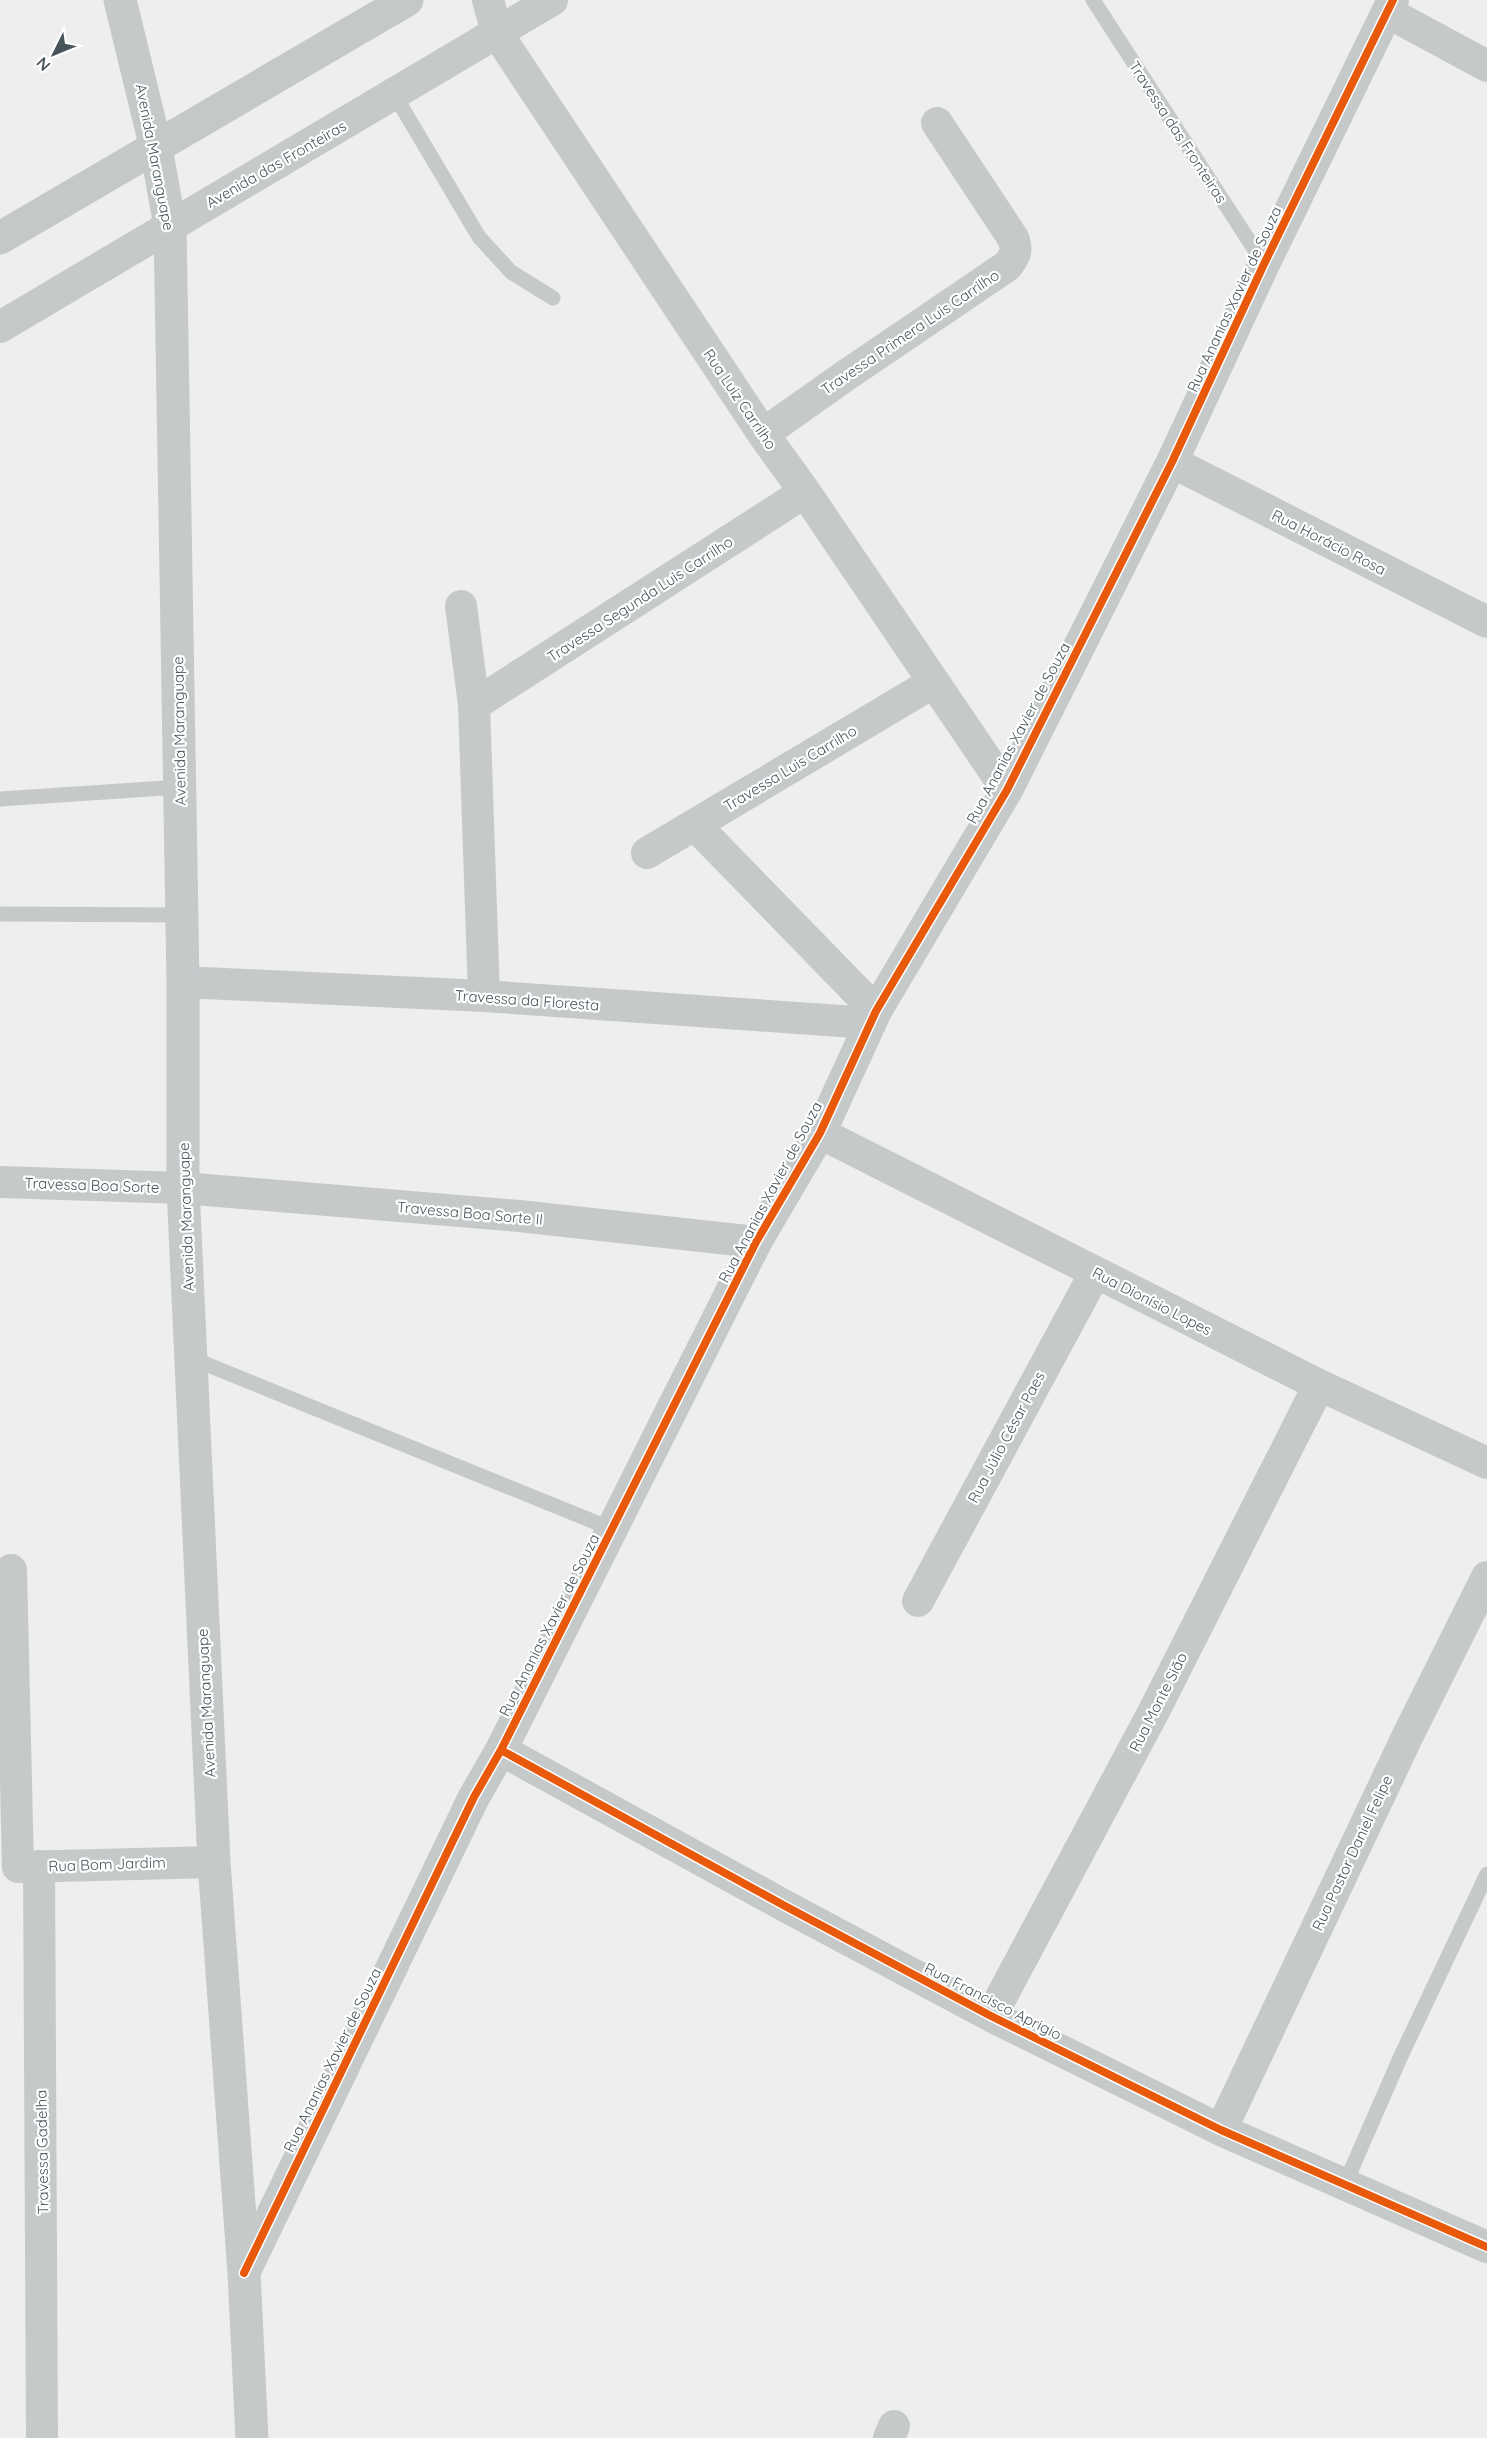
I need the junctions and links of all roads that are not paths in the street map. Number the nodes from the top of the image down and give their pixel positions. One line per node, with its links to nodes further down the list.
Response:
1 (120, 0): 11 (main road, Avenida Maranguape)
2 (406, 0): 11 (main road)
3 (488, 0): 7 (street, Rua Luiz Carrilho)
4 (552, 0): 7 (street, Avenida das Fronteiras)
5 (1093, 0): 16 (lane, Travessa das Fronteiras)
6 (1390, 6): 8 (street); 16 (street, Rua Ananias Xavier de Souza)
7 (497, 33): 9 (street, Avenida das Fronteiras); 19 (street, Rua Luiz Carrilho)
8 (1487, 66)
9 (394, 94): 14 (street, Avenida das Fronteiras); 17 (lane)
10 (938, 123): 19 (street, Travessa Primera Luis Carrilho)
11 (156, 148): 12 (main road); 14 (main road, Avenida Maranguape)
12 (50, 209): 13 (street); 15 (main road)
13 (0, 219)
14 (171, 226): 18 (street, Avenida das Fronteiras); 26 (main road, Avenida Maranguape)
15 (0, 238)
16 (1264, 264): 20 (street, Rua Ananias Xavier de Souza)
17 (553, 298)
18 (0, 327)
19 (763, 434): 21 (street, Rua Luiz Carrilho)
20 (1172, 462): 23 (street, Rua Horácio Rosa); 27 (street, Rua Ananias Xavier de Souza)
21 (805, 492): 24 (street, Rua Luiz Carrilho); 25 (street, Travessa Segunda Luis Carrilho)
22 (461, 606): 25 (street)
23 (1487, 622)
24 (934, 682): 27 (street, Rua Luiz Carrilho); 29 (street, Travessa Luis Carrilho)
25 (474, 705): 34 (street)
26 (180, 787): 28 (lane); 32 (main road, Avenida Maranguape)
27 (1007, 790): 35 (street, Rua Ananias Xavier de Souza)
28 (0, 799)
29 (695, 825): 30 (street, Travessa Luis Carrilho); 35 (street)
30 (647, 854)
31 (0, 914): 32 (lane)
32 (182, 915): 33 (main road, Avenida Maranguape)
33 (183, 982): 34 (street, Travessa da Floresta); 38 (main road, Avenida Maranguape)
34 (484, 996): 35 (street, Travessa da Floresta)
35 (873, 1017): 36 (street, Rua Ananias Xavier de Souza)
36 (820, 1133): 39 (street, Rua Ananias Xavier de Souza); 40 (street, Rua Dionísio Lopes)
37 (0, 1182): 38 (street, Travessa Boa Sorte)
38 (183, 1188): 39 (street, Travessa Boa Sorte II); 41 (main road, Avenida Maranguape)
39 (756, 1242): 44 (street, Rua Ananias Xavier de Souza)
40 (1095, 1273): 42 (street, Rua Dionísio Lopes); 47 (street, Rua Júlio César Paes)
41 (191, 1358): 44 (lane); 49 (main road, Avenida Maranguape)
42 (1319, 1384): 43 (street, Rua Dionísio Lopes); 52 (street, Rua Monte Sião)
43 (1487, 1463)
44 (612, 1529): 48 (street, Rua Ananias Xavier de Souza)
45 (11, 1570): 50 (street, Travessa Gadelha)
46 (1487, 1577): 53 (street, Rua Pastor Daniel Felipe)
47 (918, 1601)
48 (501, 1750): 52 (street, Rua Francisco Aprigio); 56 (street, Rua Ananias Xavier de Souza)
49 (213, 1862): 50 (street, Rua Bom Jardim); 56 (main road, Avenida Maranguape)
50 (19, 1867): 57 (street, Travessa Gadelha)
51 (1487, 1874): 54 (lane)
52 (991, 2016): 53 (street, Rua Francisco Aprigio)
53 (1221, 2130): 54 (street, Rua Francisco Aprigio)
54 (1345, 2184): 55 (street, Rua Francisco Aprigio)
55 (1487, 2247)
56 (244, 2273): 58 (main road, Avenida Maranguape)
57 (42, 2438)
58 (252, 2438)

